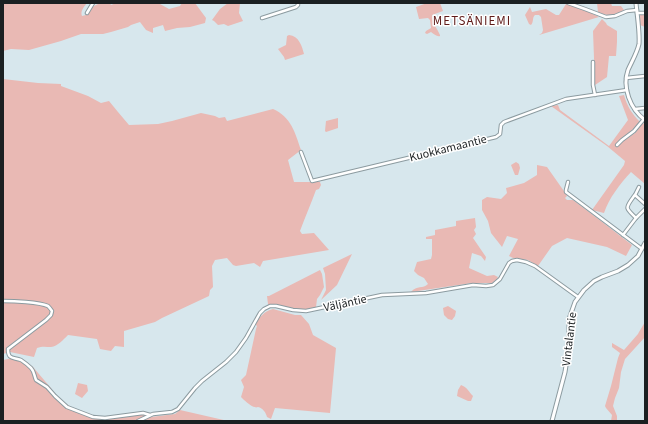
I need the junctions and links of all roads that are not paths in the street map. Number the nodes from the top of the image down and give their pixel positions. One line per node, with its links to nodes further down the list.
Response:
1 (93, 3): 6 (street)
2 (298, 3): 8 (street)
3 (568, 3): 5 (street)
4 (636, 3): 5 (street)
5 (637, 12): 7 (street); 11 (street)
6 (87, 13)
7 (645, 13)
8 (262, 18)
9 (593, 62): 13 (street)
10 (645, 76): 11 (street)
11 (626, 78): 12 (street)
12 (627, 90): 13 (street, Kuokkamaantie); 15 (street)
13 (595, 95): 18 (street, Kuokkamaantie)
14 (645, 108): 15 (street)
15 (635, 109): 16 (street)
16 (644, 120): 17 (street)
17 (617, 145)
18 (301, 152)
19 (568, 182): 25 (street)
20 (639, 187): 21 (street)
21 (636, 195): 22 (street); 24 (street)
22 (645, 204)
23 (645, 209): 24 (street)
24 (636, 218): 25 (street)
25 (623, 235): 27 (street)
26 (645, 243): 27 (street, Vintalantie)
27 (642, 249): 28 (street, Vintalantie)
28 (578, 297): 30 (street, Väljäntie); 32 (street, Vintalantie)
29 (3, 301): 30 (street)
30 (150, 415): 31 (street, Väljäntie)
31 (138, 421)
32 (552, 421)

